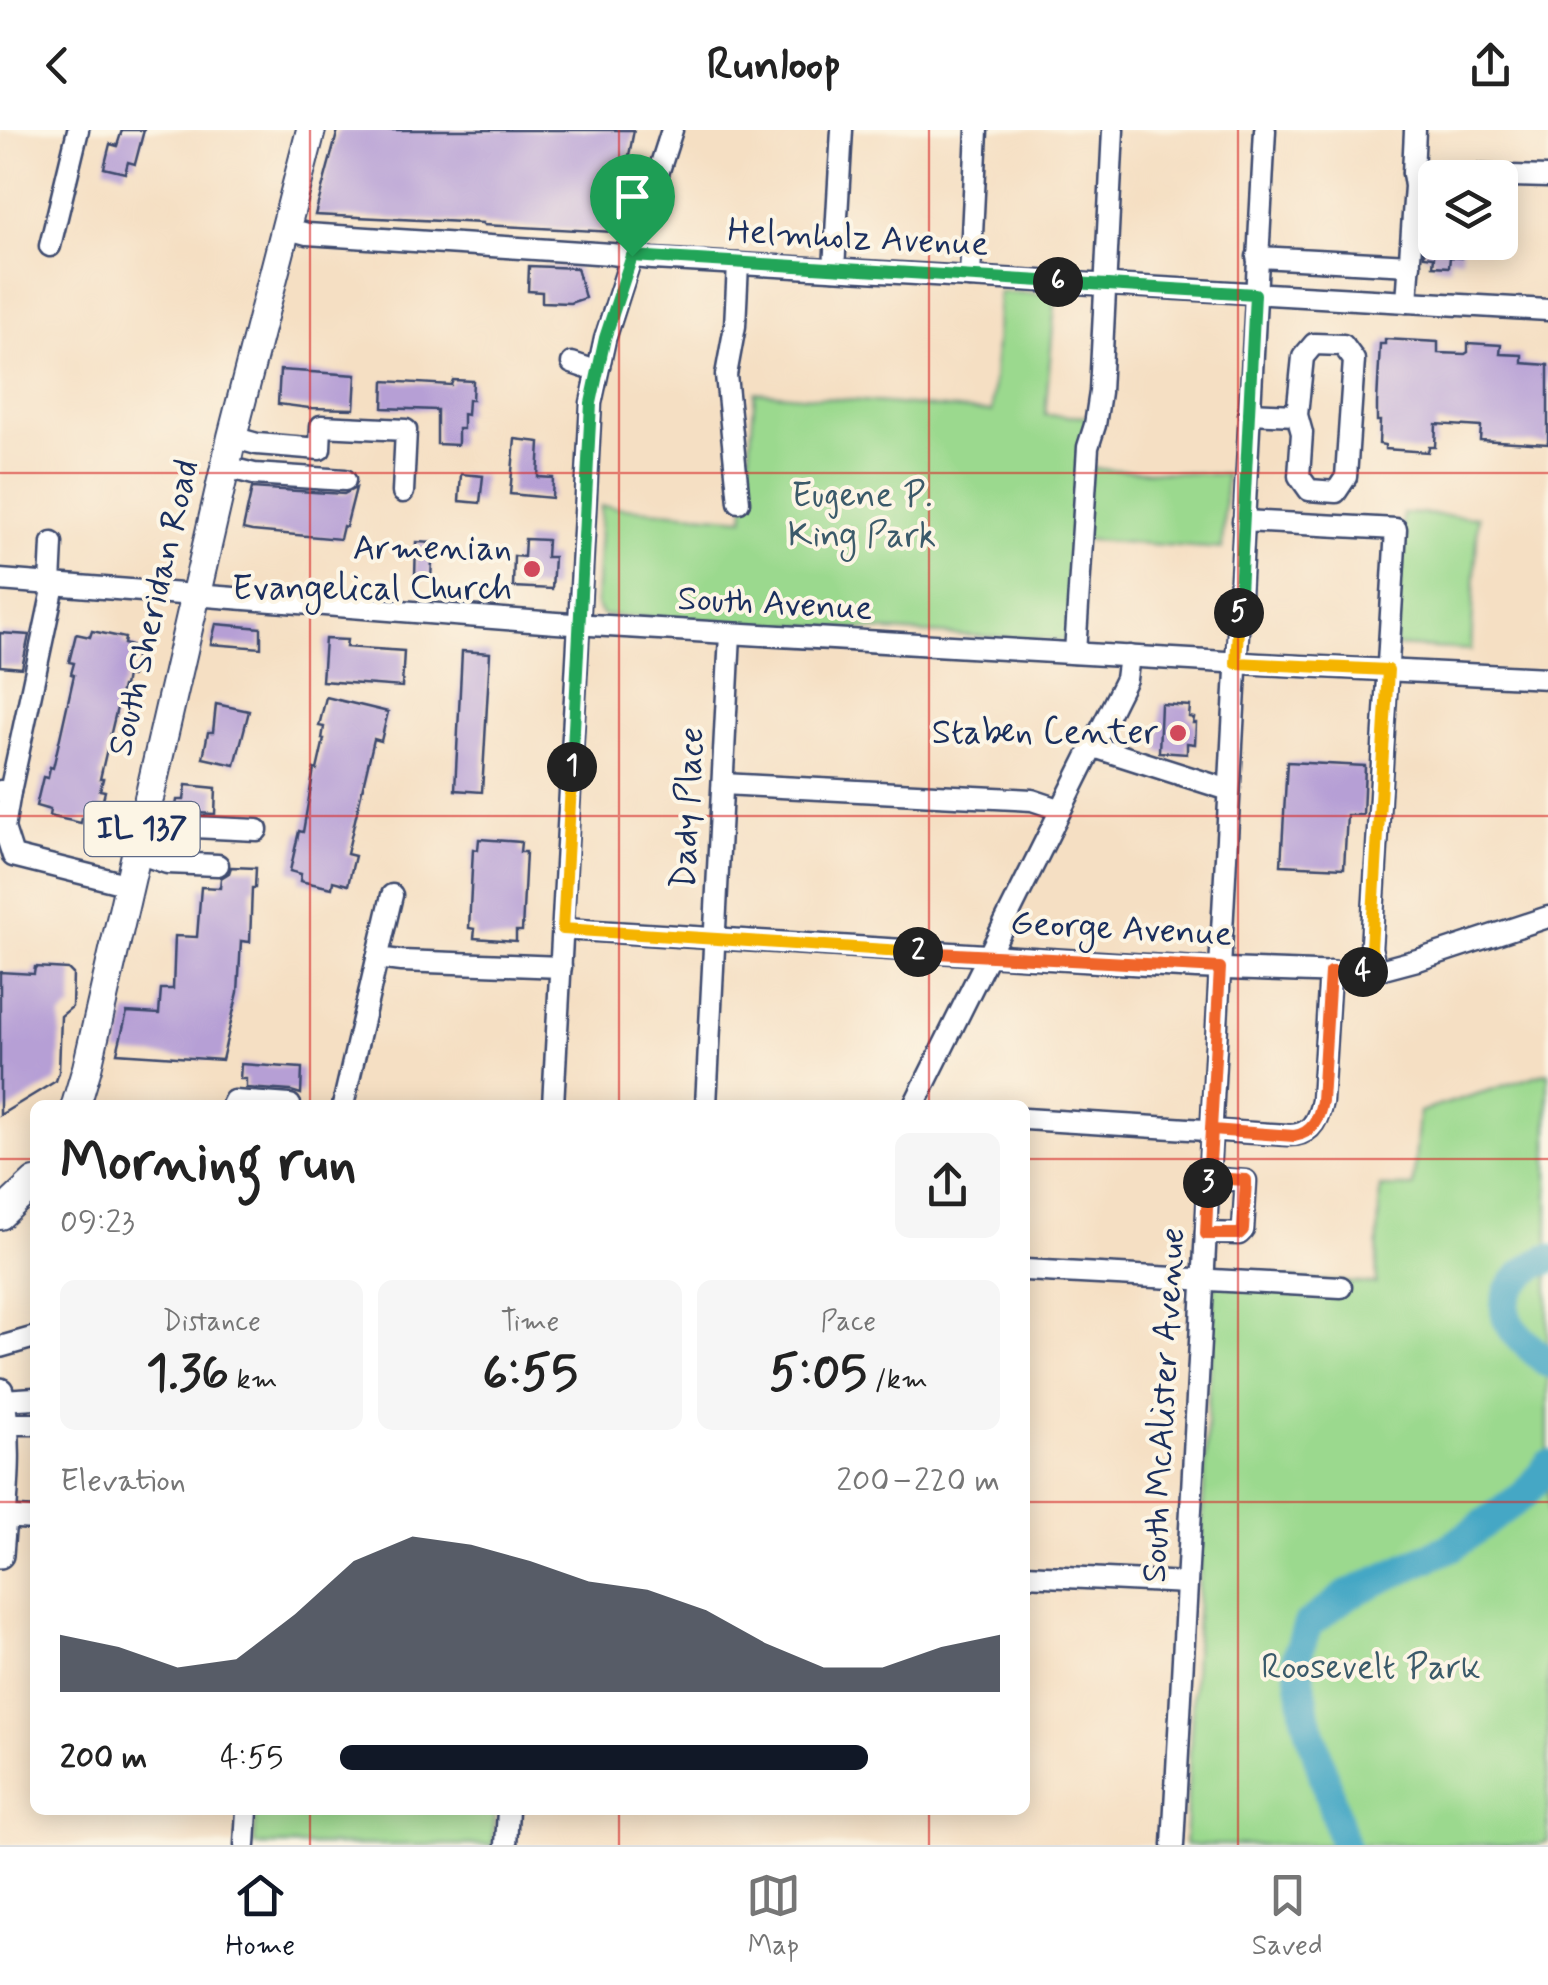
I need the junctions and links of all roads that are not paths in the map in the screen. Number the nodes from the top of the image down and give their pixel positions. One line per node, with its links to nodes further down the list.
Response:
1 (78, 130): 12 (street)
2 (672, 130): 13 (street)
3 (842, 130): 17 (street)
4 (978, 130): 18 (street)
5 (1113, 130): 19 (street)
6 (1265, 130): 14 (street, South McAlister Avenue)
7 (1415, 130): 9 (street)
8 (304, 131): 11 (highway, South Sheridan Road / IL 137)
9 (1412, 172): 10 (street); 16 (street)
10 (1548, 177)
11 (285, 228): 13 (street, Helmholz Avenue); 27 (highway, South Sheridan Road / IL 137)
12 (50, 246)
13 (632, 256): 15 (street, Helmholz Avenue); 24 (street)
14 (1257, 257): 16 (street); 20 (street, South McAlister Avenue)
15 (738, 264): 17 (street, Helmholz Avenue); 31 (street)
16 (1410, 265): 21 (street)
17 (834, 270): 18 (street, Helmholz Avenue)
18 (970, 277): 19 (street, Helmholz Avenue)
19 (1106, 285): 20 (street, Helmholz Avenue); 39 (street)
20 (1255, 294): 21 (street, Helmholz Avenue); 25 (street, South McAlister Avenue)
21 (1408, 302): 22 (street, Helmholz Avenue)
22 (1548, 310)
23 (572, 362): 24 (street)
24 (596, 371): 37 (street)
25 (1249, 413): 26 (street); 32 (street, South McAlister Avenue)
26 (1297, 415): 26 (street)
27 (232, 437): 28 (highway, South Sheridan Road / IL 137); 30 (street)
28 (226, 467): 29 (street); 36 (highway, South Sheridan Road / IL 137)
29 (345, 480)
30 (403, 492)
31 (739, 502)
32 (1243, 522): 41 (street, South McAlister Avenue); 42 (street)
33 (52, 544): 35 (street)
34 (0, 580): 35 (street, South Avenue)
35 (52, 584): 36 (street, South Avenue); 47 (street)
36 (196, 597): 37 (street, South Avenue); 49 (highway, South Sheridan Road / IL 137)
37 (579, 624): 38 (street, South Avenue); 56 (street)
38 (730, 634): 39 (street, South Avenue); 45 (street, Dady Place)
39 (1075, 653): 40 (street, South Avenue)
40 (1129, 656): 41 (street, South Avenue); 44 (street)
41 (1236, 663): 42 (street, South Avenue); 46 (street, South McAlister Avenue)
42 (1388, 670): 43 (street, South Avenue); 62 (street)
43 (1548, 678)
44 (1091, 746): 46 (street); 48 (street)
45 (723, 784): 48 (street); 57 (street, Dady Place)
46 (1229, 790): 61 (street, South McAlister Avenue)
47 (5, 791): 53 (street)
48 (1059, 809): 58 (street)
49 (145, 816): 50 (street); 51 (highway, South Sheridan Road / IL 137)
50 (257, 830)
51 (136, 853): 52 (street); 53 (highway, South Sheridan Road / IL 137)
52 (218, 865)
53 (129, 885): 64 (highway, South Sheridan Road / IL 137)
54 (392, 894): 59 (street)
55 (1548, 917): 62 (street, George Avenue)
56 (563, 929): 57 (street, George Avenue); 60 (street)
57 (714, 938): 58 (street, George Avenue); 67 (street, Dady Place)
58 (988, 955): 61 (street, George Avenue); 68 (street)
59 (377, 958): 60 (street); 65 (street)
60 (561, 968): 66 (street)
61 (1220, 968): 63 (street, George Avenue); 70 (street, South McAlister Avenue)
62 (1376, 971): 63 (street, George Avenue)
63 (1330, 972): 70 (street)
64 (83, 1100)
65 (345, 1100)
66 (553, 1100)
67 (706, 1100)
68 (916, 1100)
69 (1030, 1119): 70 (street)
70 (1212, 1130): 71 (street, South McAlister Avenue)
71 (1209, 1178): 72 (street, South McAlister Avenue); 72 (street)
72 (1206, 1234): 74 (street, South McAlister Avenue)
73 (1030, 1270): 74 (street)
74 (1203, 1280): 75 (street); 85 (street, South McAlister Avenue)
75 (1341, 1287)
76 (30, 1338): 77 (street)
77 (0, 1347)
78 (30, 1399): 79 (street)
79 (2, 1405): 80 (street); 81 (main road)
80 (30, 1421)
81 (1, 1517): 82 (street); 83 (main road)
82 (30, 1519)
83 (0, 1555)
84 (1030, 1575): 85 (street)
85 (1186, 1584): 90 (street, South McAlister Avenue)
86 (247, 1815): 88 (street)
87 (508, 1815): 89 (street)
88 (244, 1845)
89 (506, 1845)
90 (1173, 1845)

